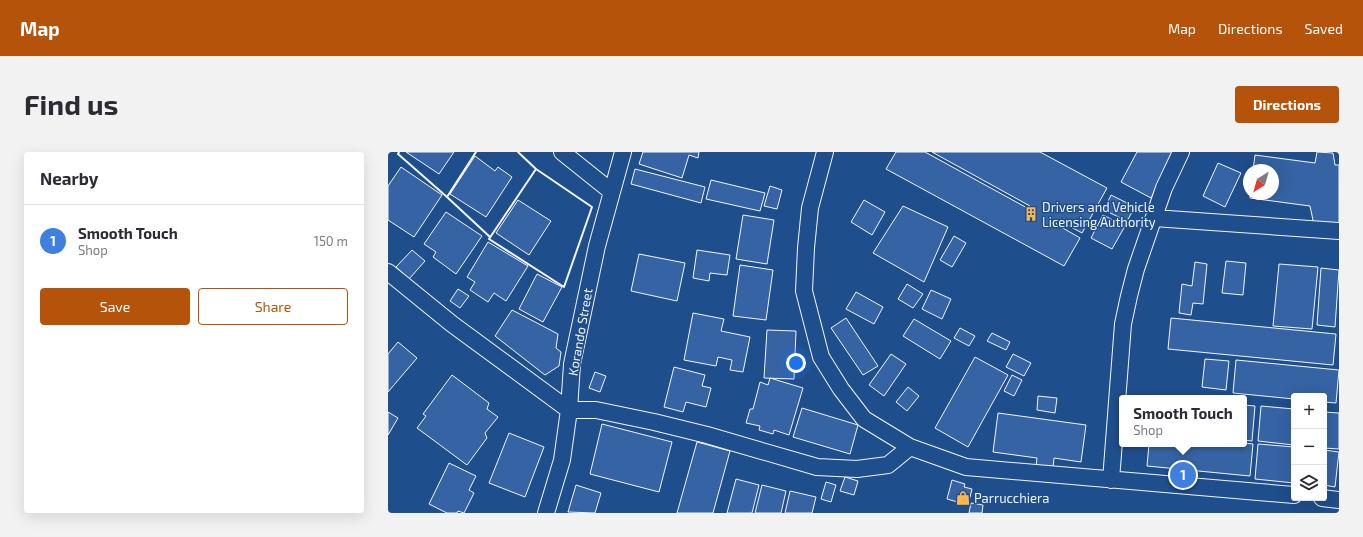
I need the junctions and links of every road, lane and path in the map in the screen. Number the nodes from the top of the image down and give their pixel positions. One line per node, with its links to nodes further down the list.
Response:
1 (562, 152): 5 (street)
2 (623, 152): 5 (street, Korando Street)
3 (825, 152): 10 (street)
4 (1181, 152): 6 (street)
5 (612, 192): 9 (street, Korando Street)
6 (1154, 218): 7 (street); 11 (street)
7 (1339, 231)
8 (388, 272): 9 (street)
9 (569, 410): 10 (street); 15 (street, Korando Street)
10 (910, 448): 11 (street)
11 (1111, 480): 12 (street)
12 (1291, 495)
13 (1327, 499): 14 (street)
14 (1339, 500)
15 (546, 513)

